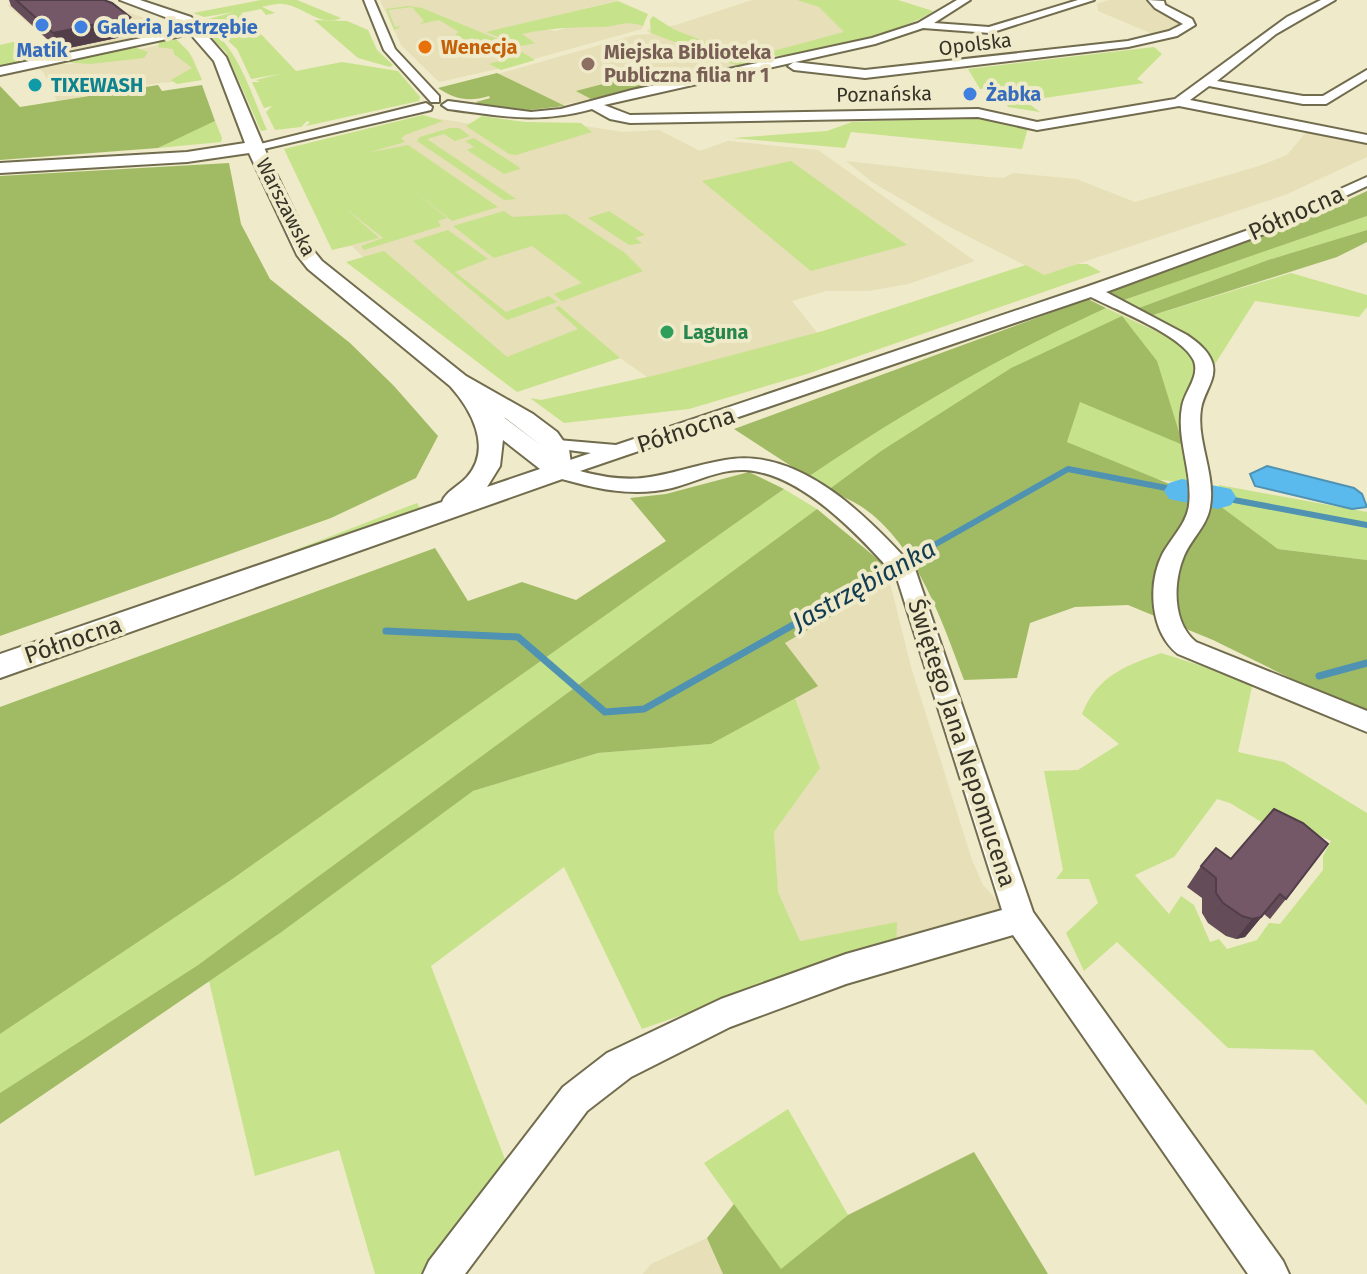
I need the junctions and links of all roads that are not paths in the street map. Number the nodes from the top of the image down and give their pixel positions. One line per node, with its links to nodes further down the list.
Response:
1 (127, 0): 9 (street, Warszawska)
2 (369, 0): 16 (street)
3 (965, 0): 7 (street, Opolska)
4 (1089, 0): 7 (street, Opolska)
5 (1153, 0): 10 (street)
6 (1330, 0): 14 (street)
7 (922, 25): 11 (street, Opolska)
8 (1147, 27): 10 (street)
9 (195, 30): 12 (street); 19 (street, Warszawska)
10 (1173, 34): 11 (street, Opolska)
11 (780, 64): 17 (street, Opolska)
12 (0, 71)
13 (1367, 74): 14 (street)
14 (1210, 83): 15 (street)
15 (1179, 102): 17 (street, Poznańska); 18 (street, Poznańska)
16 (431, 103): 17 (street); 19 (street)
17 (592, 104)
18 (1367, 139)
19 (255, 147): 20 (street); 23 (street, Warszawska)
20 (0, 168)
21 (1367, 181): 22 (street, Północna)
22 (1092, 291): 26 (street, Północna); 30 (street)
23 (458, 381): 24 (street, Warszawska); 25 (street, Warszawska)
24 (479, 404): 27 (street, Warszawska); 28 (street)
25 (553, 443): 26 (street); 27 (street)
26 (635, 446): 27 (street, Północna)
27 (559, 471): 28 (street, Północna); 31 (street, Świętego Jana Nepomucena)
28 (403, 525): 29 (street, Północna)
29 (0, 666)
30 (1367, 722)
31 (1020, 919): 32 (street, Świętego Jana Nepomucena); 33 (street, Świętego Jana Nepomucena)
32 (442, 1274)
33 (1270, 1274)

